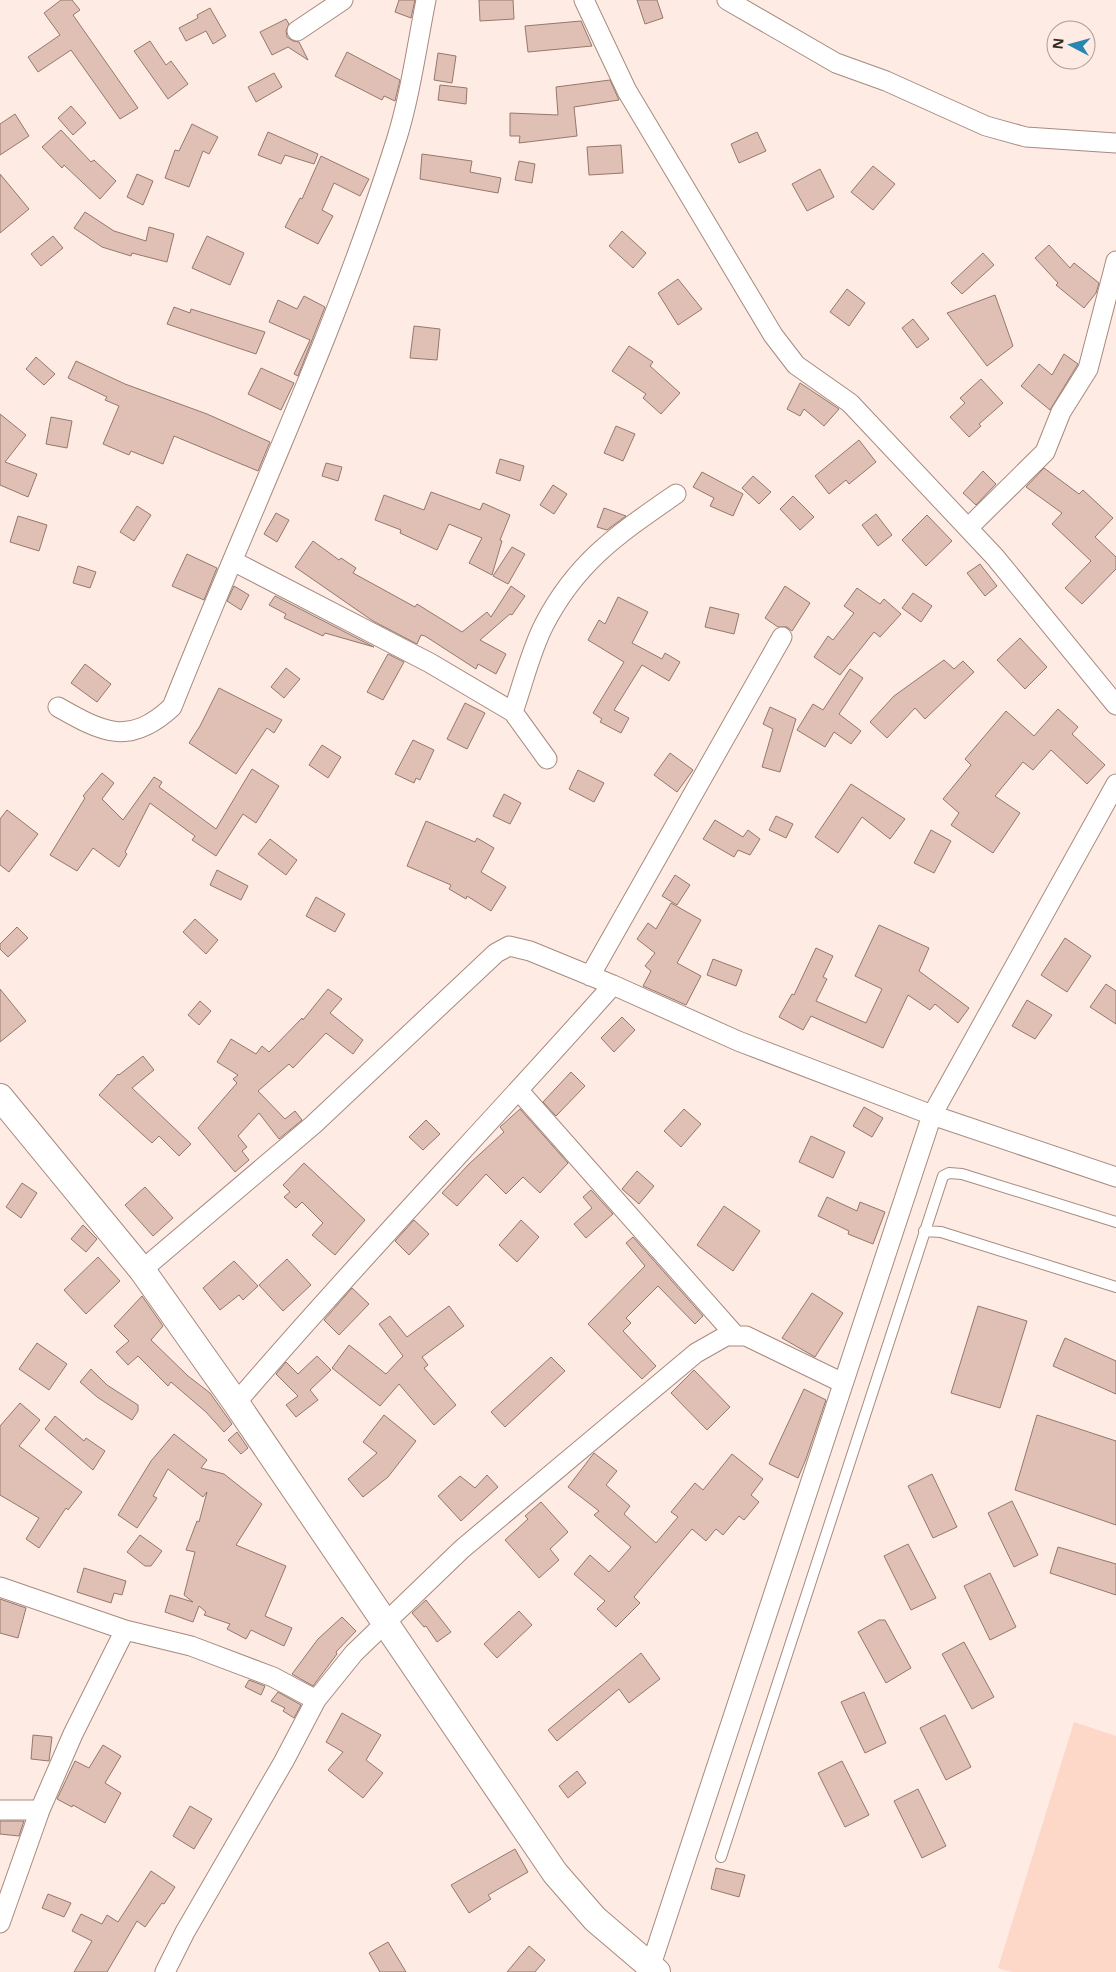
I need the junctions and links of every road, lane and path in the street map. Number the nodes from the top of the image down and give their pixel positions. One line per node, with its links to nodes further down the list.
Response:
1 (343, 0): 5 (street)
2 (426, 0): 10 (street)
3 (584, 0): 9 (street)
4 (727, 0): 6 (street)
5 (297, 31)
6 (1116, 143)
7 (1116, 261): 9 (street)
8 (676, 494): 14 (street)
9 (968, 528): 12 (street)
10 (233, 561): 13 (street); 14 (street)
11 (782, 637): 17 (street)
12 (1116, 705)
13 (58, 707)
14 (513, 712): 15 (street)
15 (547, 759)
16 (1116, 784): 21 (street)
17 (590, 976): 18 (street); 25 (street)
18 (613, 985): 19 (street); 21 (street)
19 (519, 1091): 27 (street); 29 (street)
20 (0, 1097): 25 (street)
21 (932, 1115): 22 (street); 28 (street)
22 (1116, 1177)
23 (1116, 1222): 24 (lane)
24 (924, 1231): 26 (lane); 36 (lane)
25 (142, 1270): 29 (street)
26 (1116, 1287)
27 (735, 1335): 28 (street); 31 (street)
28 (843, 1383): 38 (street)
29 (236, 1402): 31 (street)
30 (0, 1587): 32 (street)
31 (386, 1623): 33 (street); 38 (street)
32 (125, 1630): 33 (street); 35 (street)
33 (316, 1700): 39 (street)
34 (0, 1810): 35 (street)
35 (40, 1810): 37 (street)
36 (721, 1857)
37 (0, 1923)
38 (654, 1970)
39 (165, 1972)

